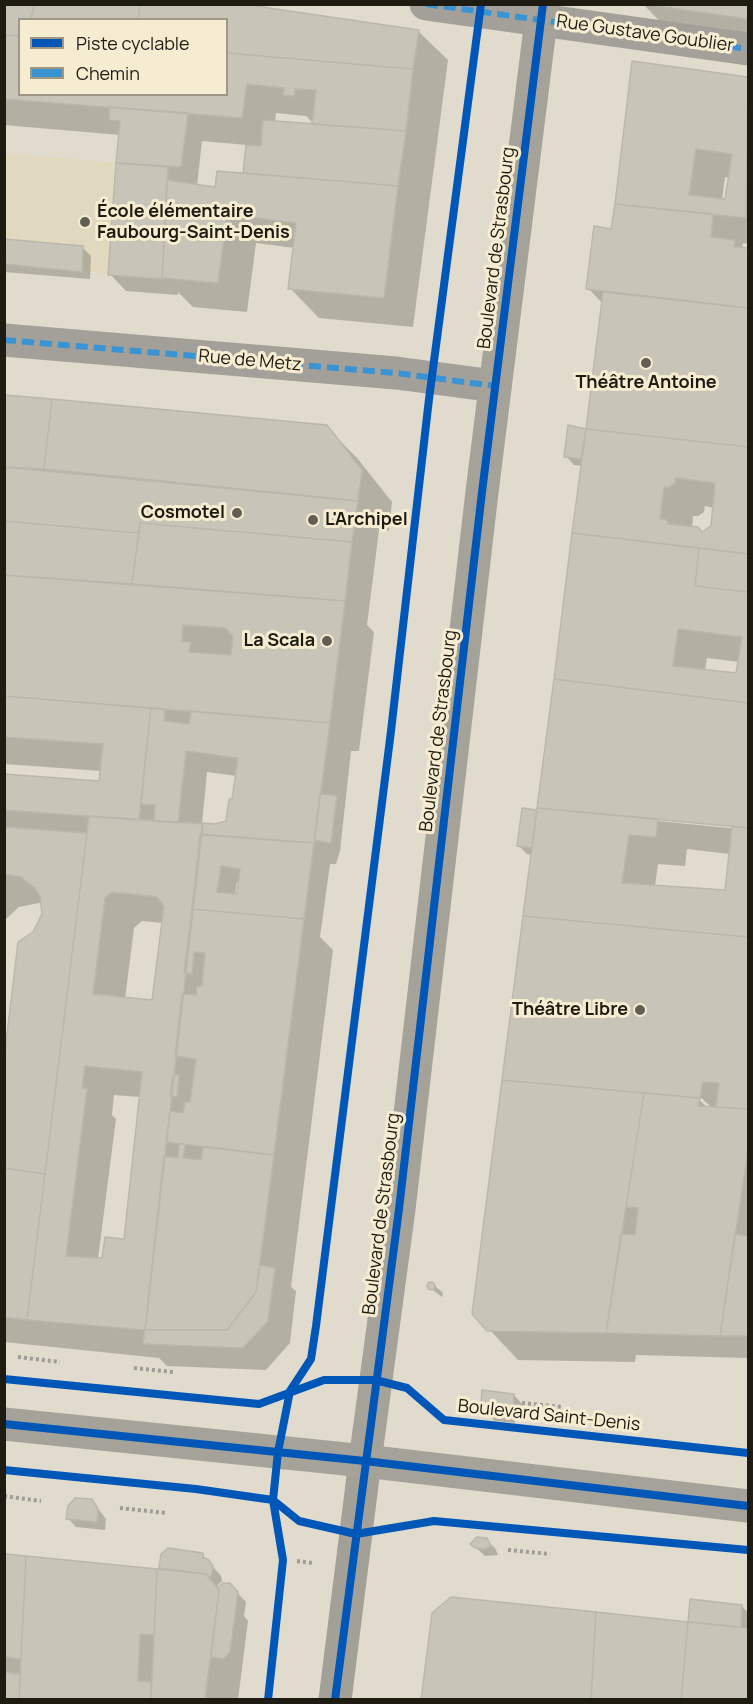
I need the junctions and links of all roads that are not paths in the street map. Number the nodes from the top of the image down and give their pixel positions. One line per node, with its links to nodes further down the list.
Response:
1 (426, 4): 2 (street, Rue Gustave Goublier)
2 (542, 12): 3 (street, Rue Gustave Goublier); 5 (main road, Boulevard de Strasbourg)
3 (748, 49)
4 (4, 339): 5 (street, Rue de Metz)
5 (495, 386): 7 (main road, Boulevard de Strasbourg)
6 (4, 1424): 7 (main road)
7 (365, 1461): 8 (main road); 9 (main road)
8 (748, 1506)
9 (335, 1700)

